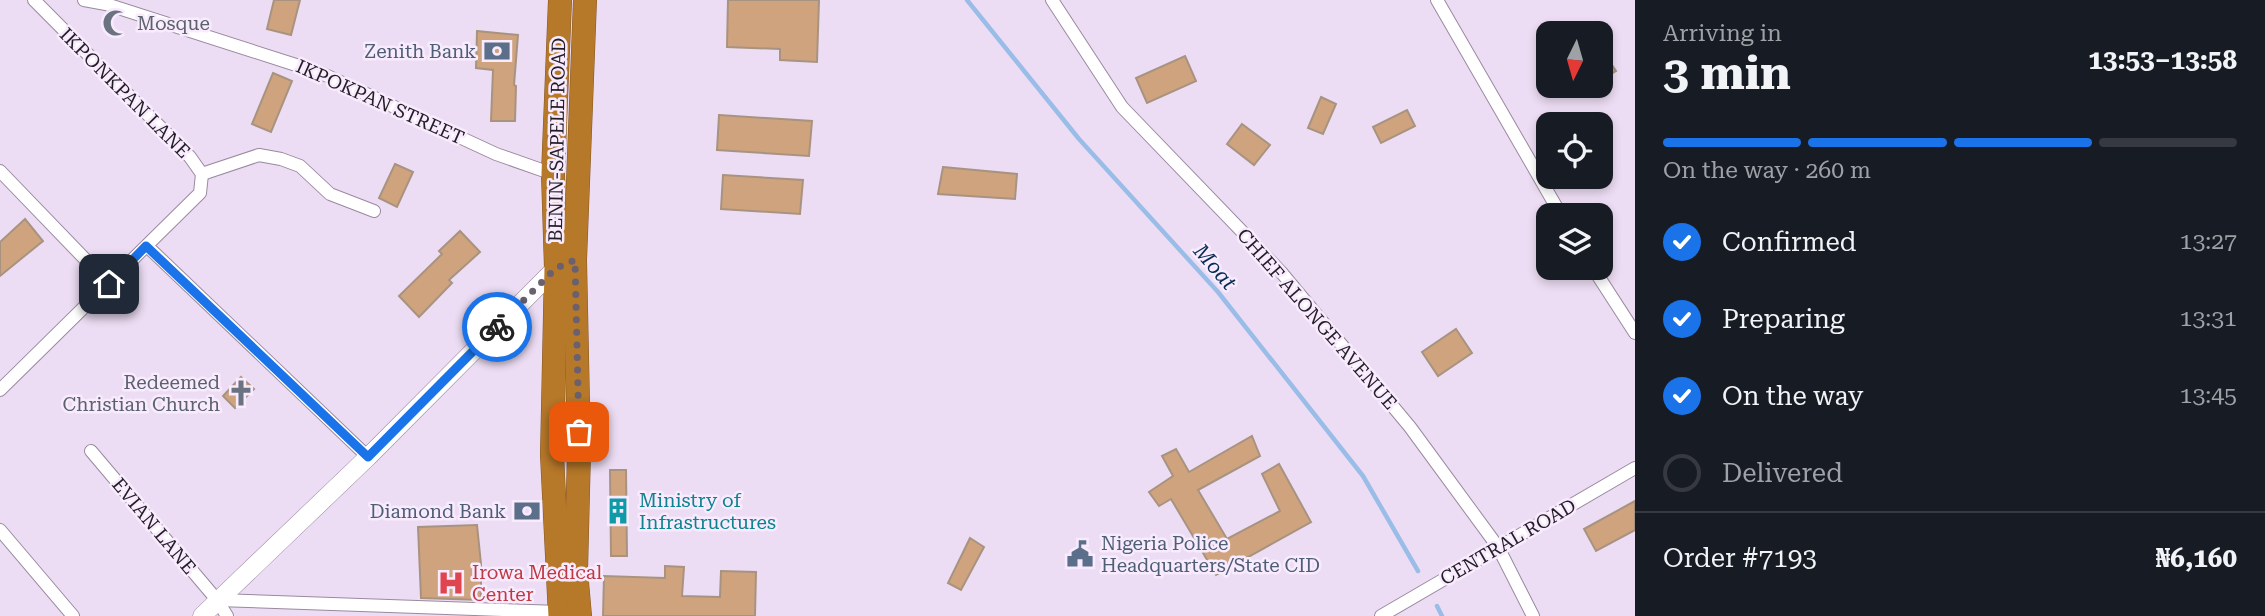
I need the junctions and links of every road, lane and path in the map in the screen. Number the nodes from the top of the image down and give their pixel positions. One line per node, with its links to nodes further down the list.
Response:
1 (34, 0): 8 (street, IKPONKPAN LANE)
2 (84, 0): 9 (street, IKPOKPAN STREET)
3 (560, 0): 9 (highway, BENIN-SAPELE ROAD)
4 (585, 0): 13 (highway, BENIN-SAPELE ROAD)
5 (1052, 0): 22 (street, CHIEF ALONGE AVENUE)
6 (1437, 0): 10 (street)
7 (0, 171): 15 (street)
8 (202, 174): 11 (street); 12 (street, IKPONKPAN LANE)
9 (552, 174): 13 (highway, BENIN-SAPELE ROAD)
10 (1554, 203)
11 (374, 211)
12 (146, 246): 15 (street); 19 (street)
13 (565, 264): 19 (street); 24 (highway, BENIN-SAPELE ROAD)
14 (1601, 280): 16 (street)
15 (109, 284): 17 (street)
16 (1635, 333)
17 (0, 390)
18 (92, 451): 23 (street, EVIAN LANE)
19 (368, 457): 23 (street)
20 (1635, 468): 22 (street, CENTRAL ROAD)
21 (0, 530): 25 (street)
22 (1497, 547): 28 (street, CENTRAL ROAD); 29 (street, CHIEF ALONGE AVENUE)
23 (217, 600): 24 (street); 26 (street); 27 (street, EVIAN LANE)
24 (567, 615)
25 (74, 616)
26 (202, 616)
27 (227, 616)
28 (1381, 616)
29 (1533, 616)

